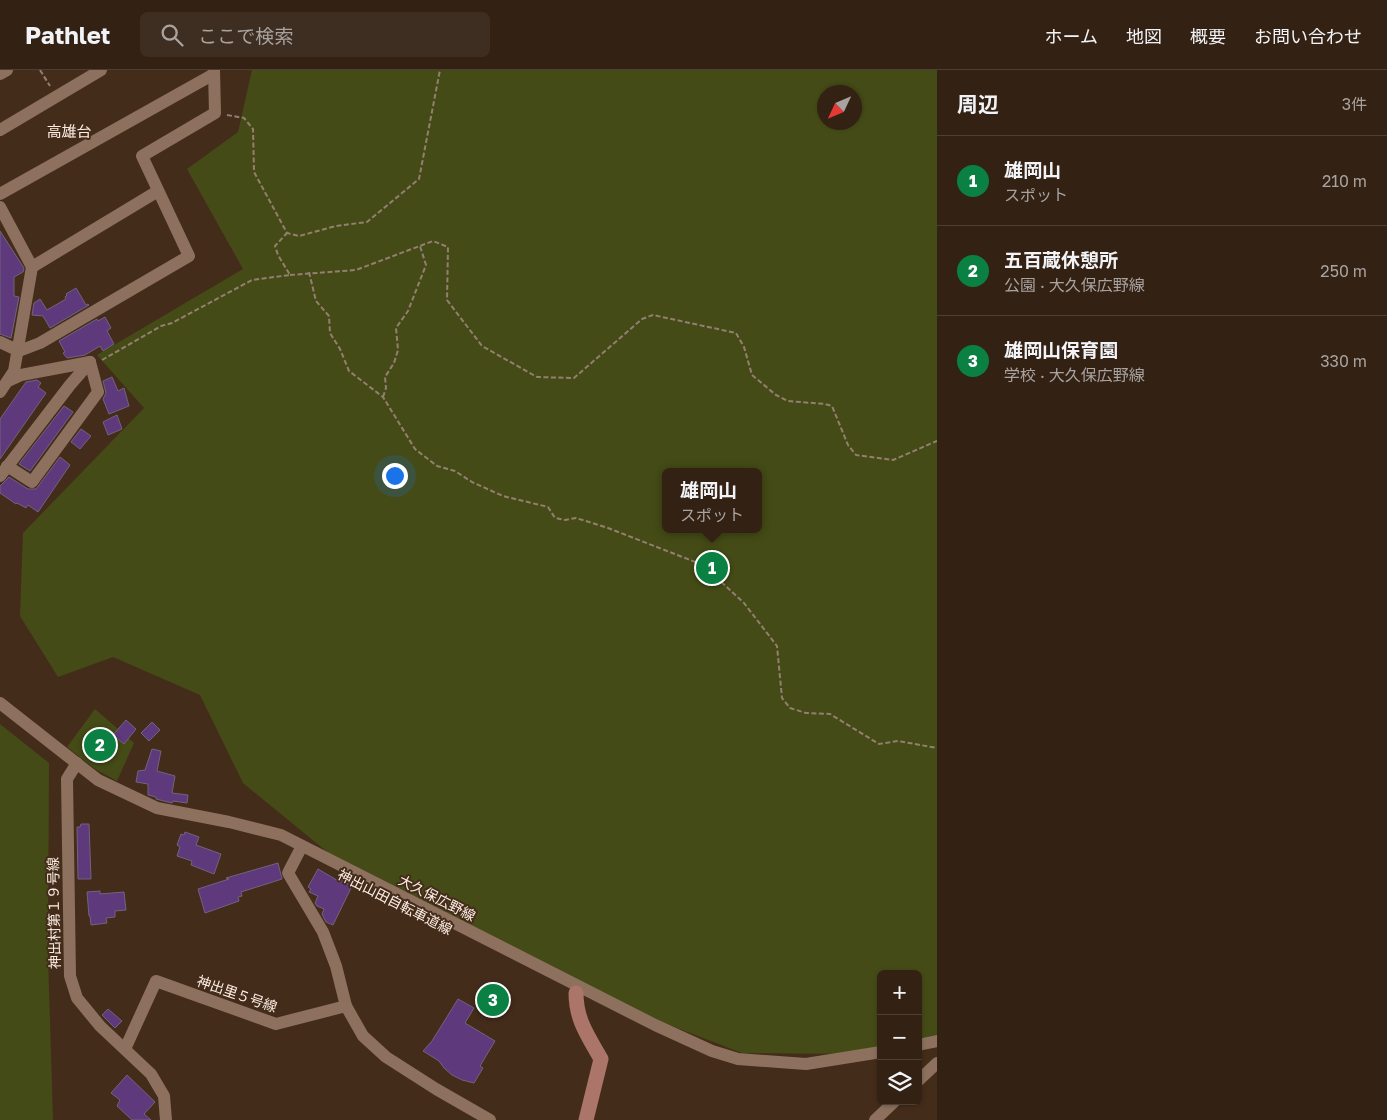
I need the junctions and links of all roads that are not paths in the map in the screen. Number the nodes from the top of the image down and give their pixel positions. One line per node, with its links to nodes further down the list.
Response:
1 (8, 70): 4 (street)
2 (102, 70): 5 (street)
3 (214, 72): 6 (street); 7 (street)
4 (0, 74)
5 (0, 130)
6 (158, 191): 9 (street); 11 (street)
7 (0, 194)
8 (1, 213): 9 (street)
9 (32, 267): 11 (street)
10 (0, 342): 11 (street)
11 (19, 351): 13 (street)
12 (90, 362): 13 (street); 15 (street); 15 (street)
13 (7, 377): 14 (street)
14 (0, 392)
15 (3, 471)
16 (0, 703): 17 (street, 大久保広野線)
17 (77, 764): 18 (street, 大久保広野線); 23 (street, 神出村第１９号線)
18 (302, 846): 19 (street, 大久保広野線); 20 (street)
19 (576, 988): 24 (street, 大久保広野線); 31 (main road)
20 (346, 1006): 23 (street, 神出里５号線); 30 (street)
21 (937, 1041): 22 (street)
22 (922, 1044)
23 (125, 1050): 29 (street, 神出村第１９号線)
24 (877, 1053)
25 (937, 1063): 26 (street)
26 (922, 1077)
27 (892, 1105): 28 (street)
28 (882, 1118)
29 (166, 1120)
30 (490, 1120)
31 (586, 1120)

